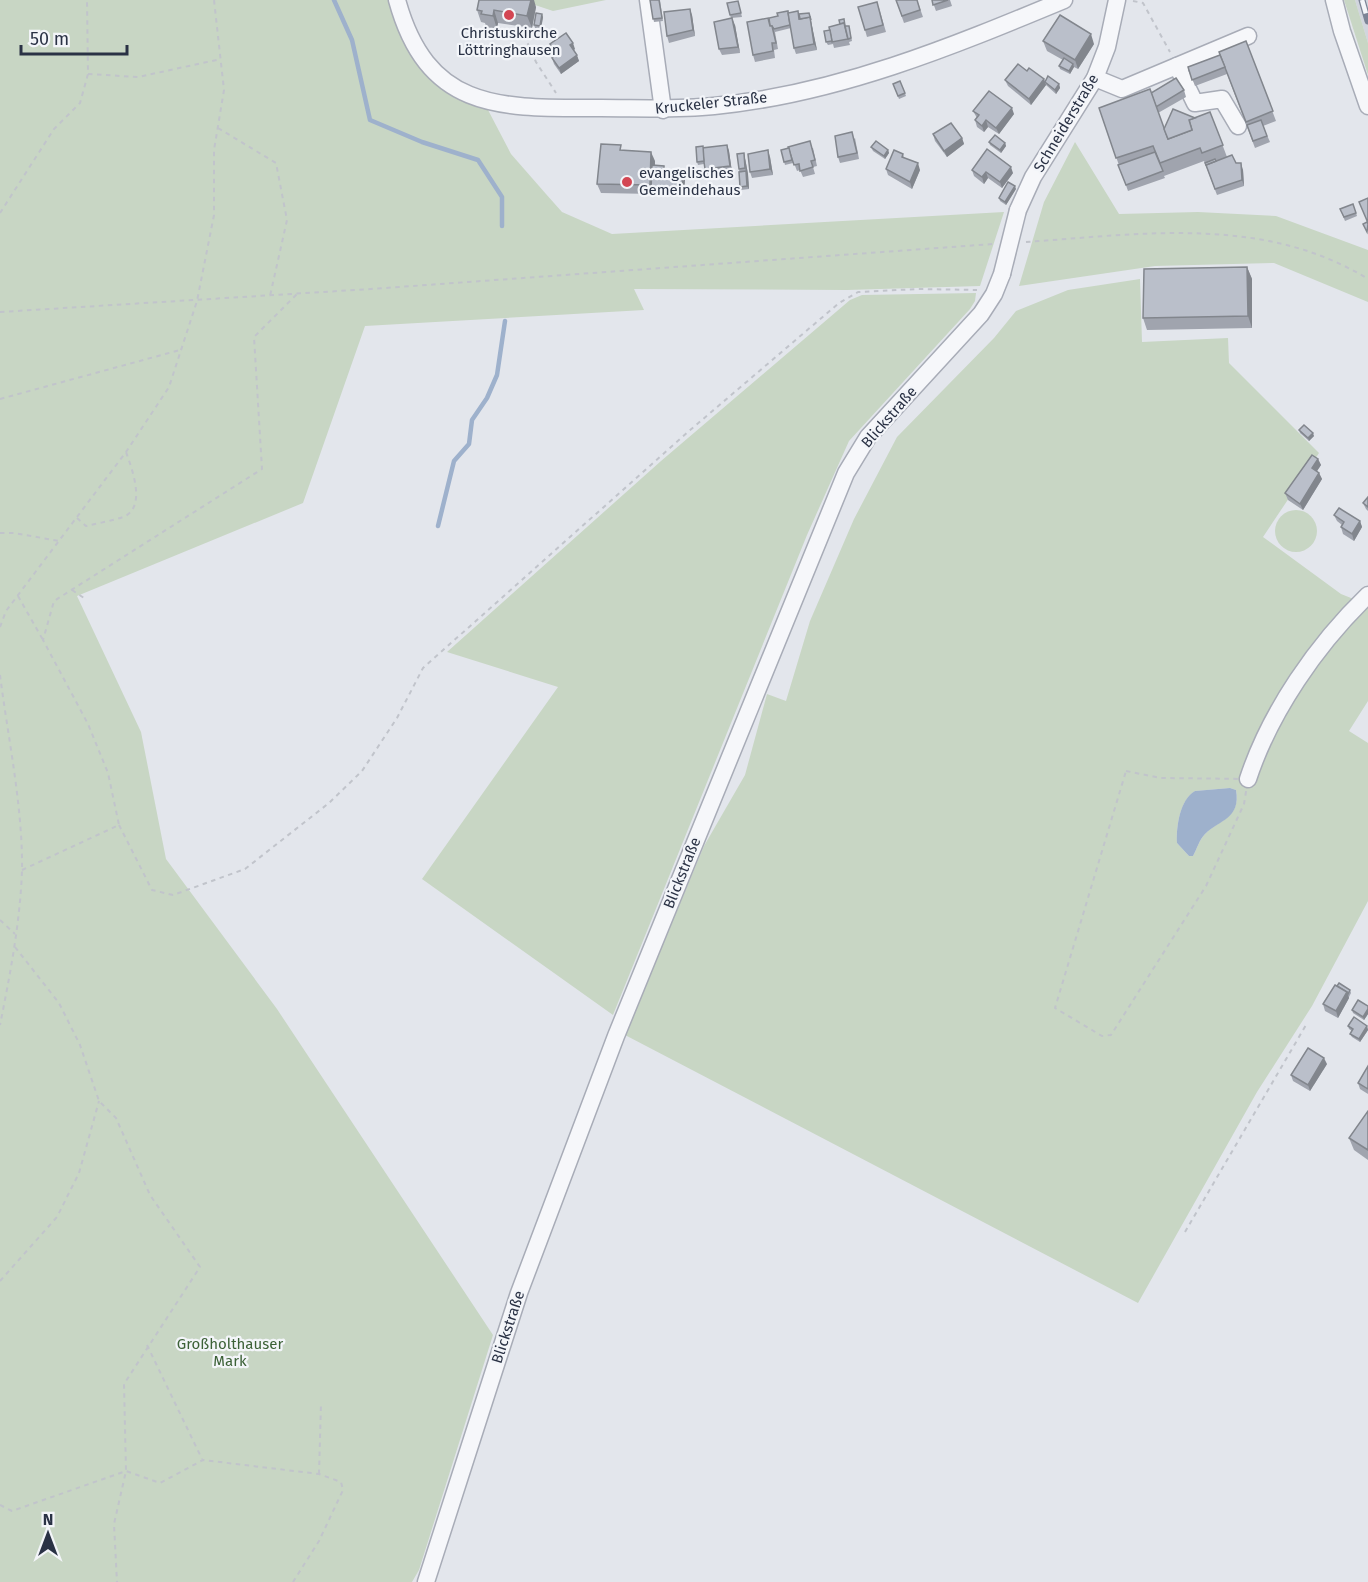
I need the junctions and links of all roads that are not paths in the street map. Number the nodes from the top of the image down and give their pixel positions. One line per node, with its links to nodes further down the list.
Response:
1 (397, 0): 10 (street, Kruckeler Straße)
2 (648, 0): 10 (street)
3 (1064, 0): 10 (street, Kruckeler Straße)
4 (1117, 0): 8 (street, Schneiderstraße)
5 (1334, 0): 9 (street)
6 (1248, 36): 7 (street)
7 (1177, 66): 8 (street); 11 (street)
8 (1095, 78): 12 (street, Schneiderstraße)
9 (1368, 106)
10 (663, 110)
11 (1238, 126)
12 (1018, 210): 15 (street, Blickstraße, bridge)
13 (1368, 595): 14 (street)
14 (1248, 779)
15 (426, 1582)

